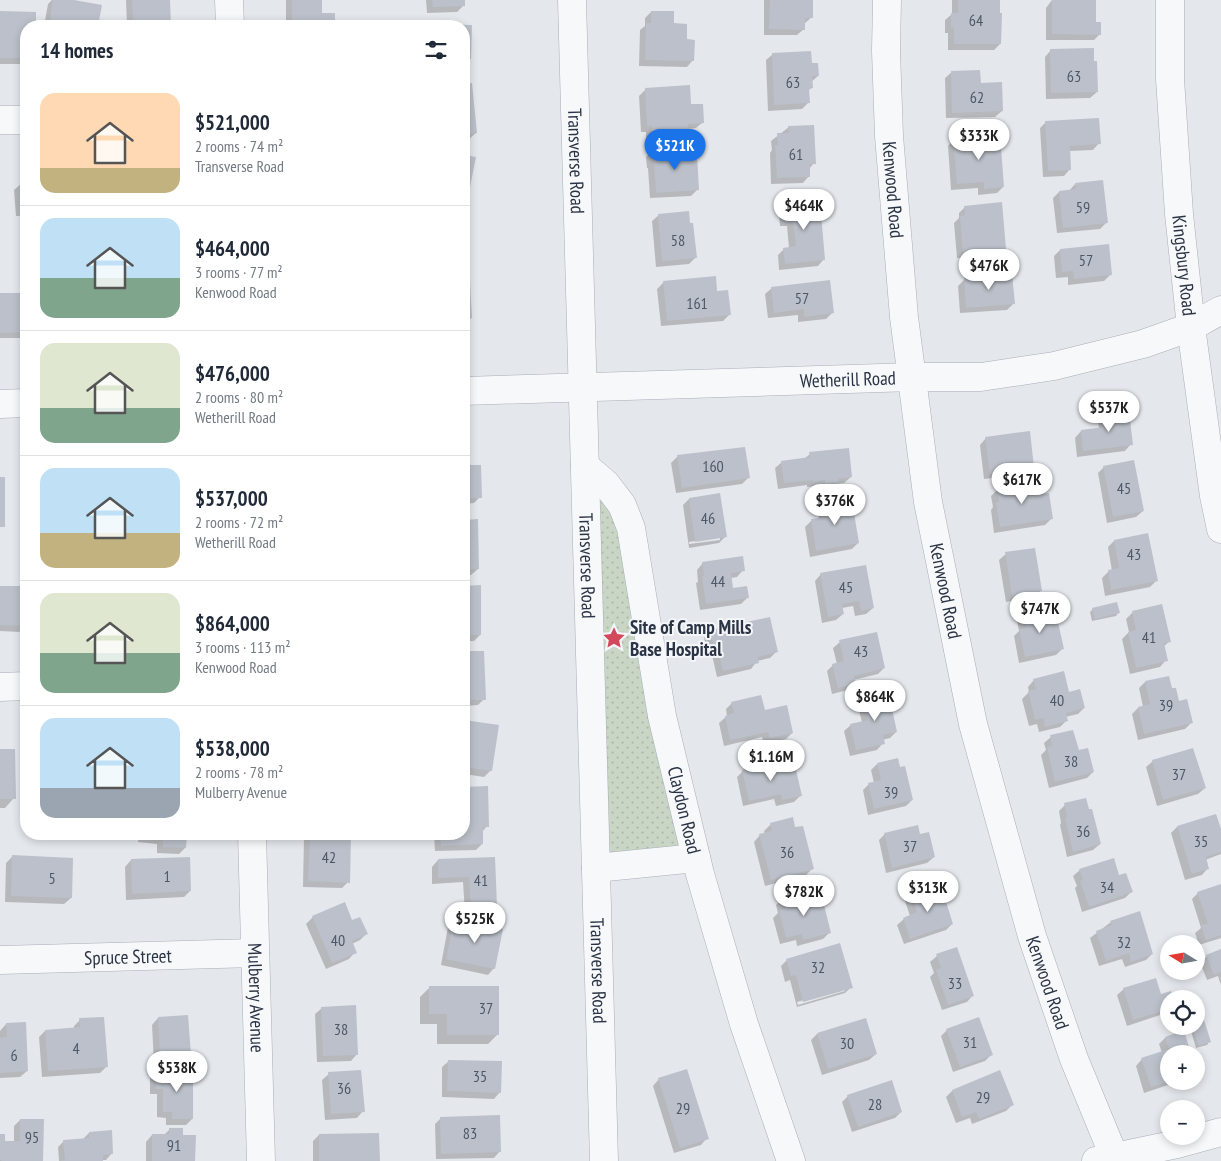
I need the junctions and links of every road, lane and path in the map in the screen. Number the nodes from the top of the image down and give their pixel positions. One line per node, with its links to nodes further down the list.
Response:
1 (229, 0): 5 (street)
2 (572, 0): 11 (street, Transverse Road)
3 (887, 0): 10 (street, Kenwood Road)
4 (1170, 0): 9 (street, Kingsbury Road)
5 (230, 20)
6 (0, 120): 7 (street)
7 (20, 120)
8 (1221, 310): 9 (street, Wetherill Road)
9 (1191, 327): 10 (street, Wetherill Road); 16 (street, Kingsbury Road)
10 (912, 378): 11 (street, Wetherill Road); 25 (street, Kenwood Road)
11 (583, 387): 12 (street, Wetherill Road); 15 (street, Transverse Road)
12 (470, 390)
13 (20, 403): 14 (street)
14 (0, 404)
15 (585, 466): 20 (street, Claydon Road); 21 (street, Transverse Road)
16 (1221, 529)
17 (20, 686): 18 (street)
18 (0, 687)
19 (252, 840): 22 (street, Mulberry Avenue)
20 (696, 858): 21 (street); 28 (street, Claydon Road)
21 (596, 868): 27 (street, Transverse Road)
22 (255, 953): 23 (street, Spruce Street); 26 (street, Mulberry Avenue)
23 (0, 960)
24 (1221, 1132): 25 (street)
25 (1108, 1159)
26 (261, 1161)
27 (604, 1161)
28 (791, 1161)

